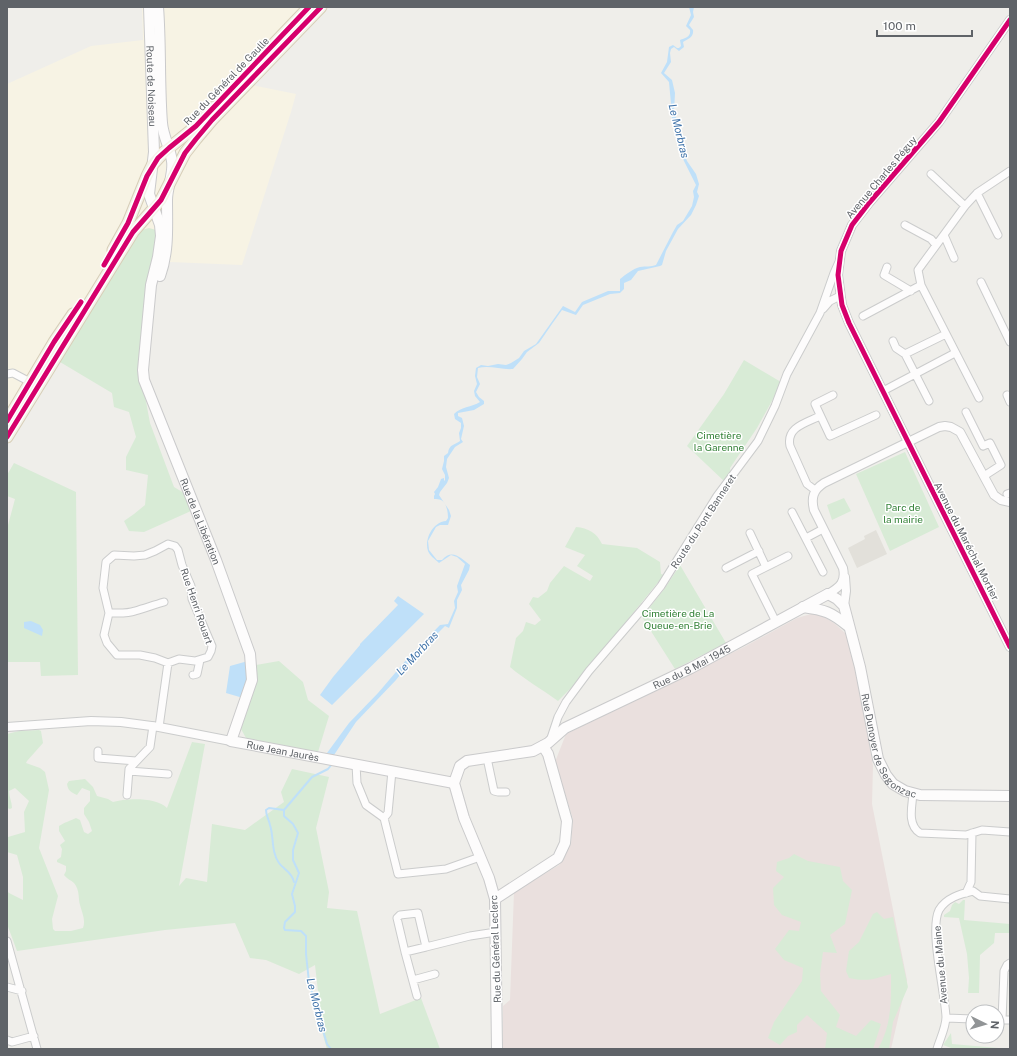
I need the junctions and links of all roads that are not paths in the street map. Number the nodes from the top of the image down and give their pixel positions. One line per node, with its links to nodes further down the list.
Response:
1 (149, 7): 7 (main road, Route de Noiseau)
2 (158, 7): 7 (main road, Route de Noiseau)
3 (309, 7): 8 (main road, Rue du Général de Gaulle)
4 (321, 7): 12 (main road, Rue du Général de Gaulle)
5 (1010, 20): 6 (street, Avenue Charles Péguy)
6 (1007, 26): 21 (street, Avenue Charles Péguy)
7 (155, 47): 8 (main road, Route de Noiseau); 9 (main road, Route de Noiseau)
8 (168, 148): 9 (main road, Rue du Général de Gaulle); 12 (main road, Route de Noiseau)
9 (153, 164): 15 (main road, Route de Noiseau); 39 (main road, Rue du Général de Gaulle)
10 (1010, 171): 13 (street)
11 (931, 174): 14 (street)
12 (170, 183): 15 (main road, Rue du Général de Gaulle); 27 (main road, Rue de la Libération)
13 (978, 193): 14 (street); 18 (street)
14 (965, 206): 17 (street)
15 (154, 209): 27 (main road, Rue de la Libération); 39 (main road, Rue du Général de Gaulle)
16 (905, 225): 19 (street)
17 (944, 235): 19 (street); 20 (street)
18 (998, 235)
19 (936, 245): 24 (street)
20 (954, 258)
21 (838, 263): 26 (street, Avenue Charles Péguy); 28 (street, Route du Pont Banneret)
22 (887, 267): 25 (street)
23 (981, 282): 31 (street)
24 (921, 285): 25 (street); 32 (street)
25 (910, 291): 29 (street)
26 (840, 296): 28 (street); 40 (street, Avenue Charles Péguy)
27 (150, 300): 81 (main road, Rue de la Libération)
28 (820, 313): 77 (street, Route du Pont Banneret)
29 (863, 316)
30 (1010, 324): 31 (street)
31 (1003, 327): 34 (street)
32 (946, 334): 35 (street); 36 (street)
33 (893, 341): 36 (street)
34 (1010, 342)
35 (955, 353): 37 (street); 43 (street)
36 (905, 354): 37 (street)
37 (914, 373): 40 (street); 44 (street)
38 (7, 374): 39 (street)
39 (34, 384): 49 (main road, Rue du Général de Gaulle); 50 (main road, Rue du Général de Gaulle)
40 (883, 391): 51 (street, Avenue Charles Péguy)
41 (833, 395): 48 (street)
42 (1006, 395): 45 (street)
43 (979, 398)
44 (929, 401)
45 (1010, 402)
46 (966, 412): 52 (street)
47 (876, 415): 48 (street)
48 (820, 416): 53 (street)
49 (7, 421)
50 (7, 437)
51 (908, 442): 52 (street); 53 (street); 73 (street, Avenue du Maréchal Mortier)
52 (984, 476): 54 (street)
53 (815, 490): 56 (street)
54 (1009, 496)
55 (792, 512): 58 (street)
56 (824, 529): 58 (street); 64 (street)
57 (750, 533): 59 (street)
58 (806, 538): 63 (street)
59 (759, 551): 61 (street); 62 (street)
60 (788, 556): 61 (street)
61 (766, 567): 71 (street)
62 (726, 568)
63 (823, 572)
64 (844, 573): 65 (street, Rue du 8 Mai 1945); 67 (street)
65 (828, 594): 67 (main road); 68 (main road, Rue du 8 Mai 1945); 70 (main road)
66 (164, 602): 69 (street)
67 (844, 606): 72 (main road, Rue Dunoyer de Segonzac)
68 (803, 607): 70 (main road); 71 (main road, Rue du 8 Mai 1945)
69 (109, 613): 74 (street, Rue Henri Rouart); 75 (street, Rue Henri Rouart)
70 (834, 615): 72 (main road)
71 (776, 622): 80 (main road, Rue du 8 Mai 1945)
72 (848, 626): 92 (main road, Rue Dunoyer de Segonzac)
73 (1010, 647)
74 (200, 660): 75 (street, Rue Henri Rouart); 76 (street)
75 (168, 662): 78 (street)
76 (193, 675)
77 (558, 718): 80 (street); 82 (street, Route du Pont Banneret)
78 (156, 726): 79 (street, Rue Jean Jaurès); 81 (street, Rue Jean Jaurès); 85 (street)
79 (7, 727)
80 (565, 728): 82 (main road, Rue du 8 Mai 1945)
81 (230, 741): 86 (main road, Rue Jean Jaurès)
82 (547, 746): 84 (main road); 100 (main road)
83 (98, 751): 85 (street)
84 (487, 758): 90 (main road); 91 (street)
85 (136, 761): 87 (street)
86 (356, 764): 88 (main road, Rue Jean Jaurès); 95 (street)
87 (129, 771): 89 (street); 93 (street)
88 (392, 771): 90 (main road, Rue Jean Jaurès); 95 (street)
89 (168, 774)
90 (454, 783): 98 (main road, Rue du Général Leclerc)
91 (506, 792)
92 (913, 794): 94 (main road, Rue Dunoyer de Segonzac); 97 (street)
93 (127, 795)
94 (1010, 796)
95 (384, 818): 98 (street)
96 (1010, 832): 97 (street)
97 (972, 833): 99 (street)
98 (480, 857): 100 (main road, Rue du Général Leclerc)
99 (966, 892): 101 (street); 113 (street, Avenue du Maine)
100 (495, 899): 102 (main road, Rue du Général Leclerc)
101 (1010, 899)
102 (496, 932): 104 (street); 118 (main road, Rue du Général Leclerc)
103 (7, 941): 110 (street)
104 (426, 947): 105 (street); 105 (street)
105 (405, 952): 108 (street)
106 (1010, 963): 112 (street)
107 (435, 974): 108 (street)
108 (413, 980): 111 (street)
109 (7, 987): 110 (street)
110 (22, 991): 115 (street)
111 (417, 996)
112 (1001, 1004)
113 (946, 1018): 114 (street); 119 (street, Avenue du Maine)
114 (965, 1019)
115 (34, 1036): 116 (street); 117 (street)
116 (7, 1040)
117 (38, 1049)
118 (497, 1049)
119 (937, 1049)

